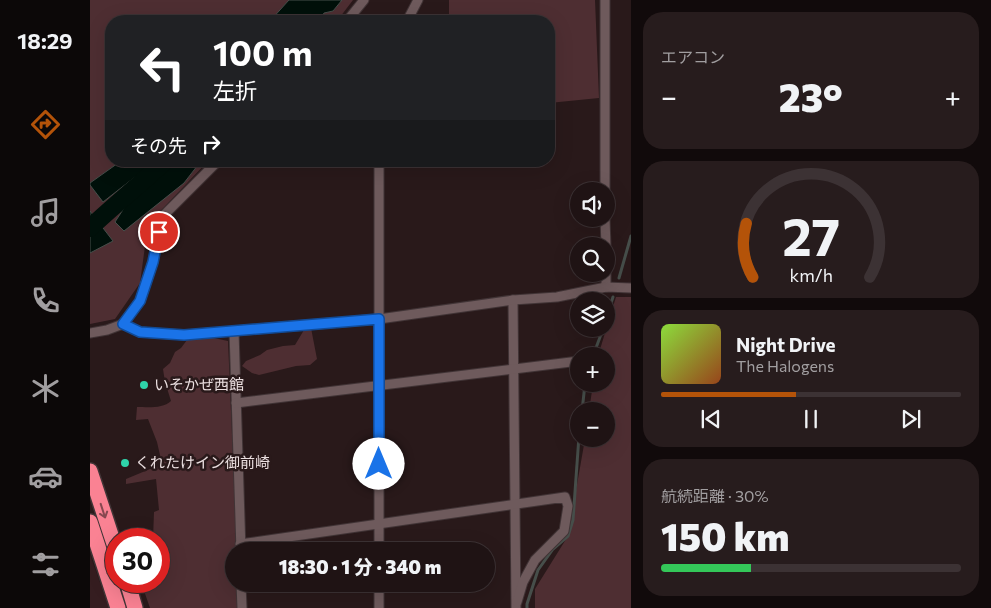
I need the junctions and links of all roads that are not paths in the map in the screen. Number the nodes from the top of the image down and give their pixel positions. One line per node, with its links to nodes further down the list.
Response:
1 (364, 0): 4 (street)
2 (418, 0): 5 (street)
3 (605, 0): 8 (street)
4 (352, 15)
5 (410, 15)
6 (212, 167): 14 (street)
7 (379, 167): 13 (street)
8 (605, 182)
9 (606, 282): 10 (street)
10 (606, 287): 11 (street); 12 (street)
11 (631, 288)
12 (513, 300): 13 (street); 18 (street)
13 (379, 319): 15 (street); 19 (street)
14 (123, 324): 15 (street); 16 (street)
15 (234, 330): 20 (street)
16 (90, 333)
17 (570, 362): 18 (street)
18 (515, 369): 19 (street); 22 (street)
19 (379, 386): 20 (street); 24 (street)
20 (236, 403): 26 (street)
21 (90, 471): 25 (highway, one-way to 25)
22 (516, 504): 24 (street); 32 (street); 32 (street)
23 (90, 522): 33 (highway)
24 (379, 523): 27 (street); 28 (street)
25 (109, 528)
26 (240, 542)
27 (273, 542)
28 (379, 542)
29 (242, 592): 35 (street)
30 (379, 592): 36 (street)
31 (130, 593): 34 (highway)
32 (517, 605)
33 (118, 608)
34 (135, 608)
35 (242, 608)
36 (379, 608)

